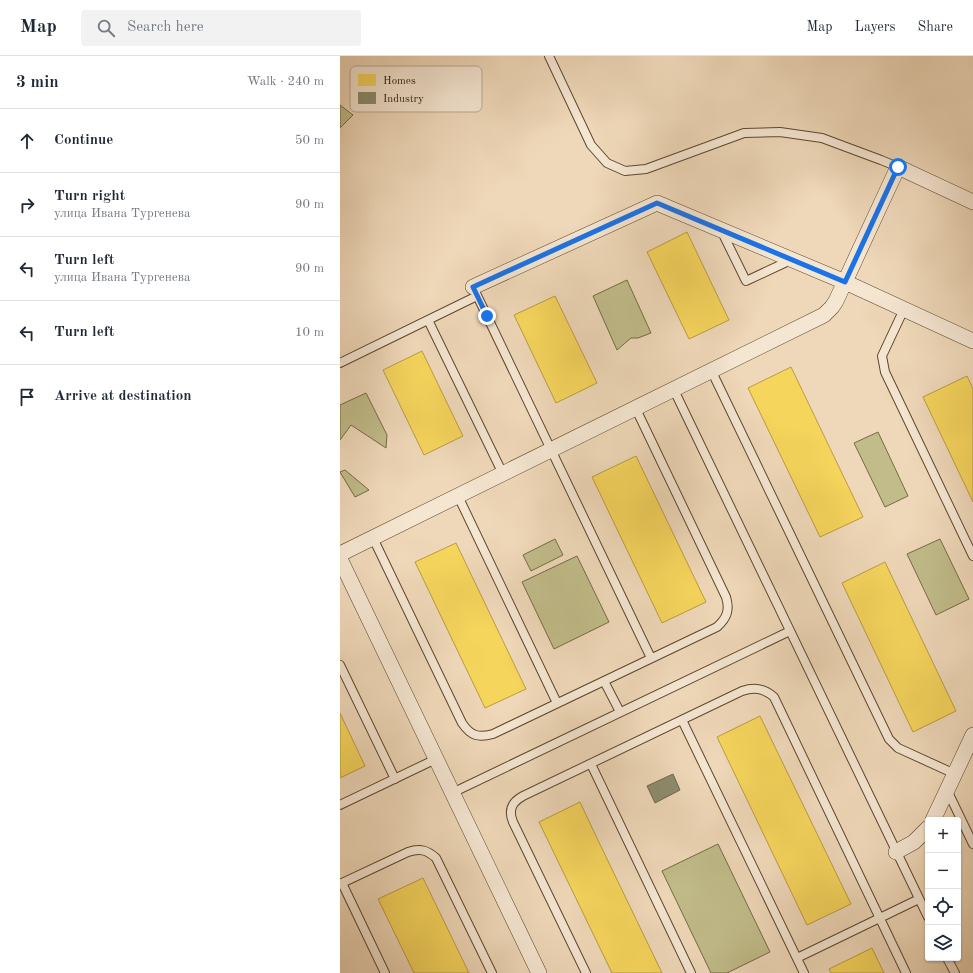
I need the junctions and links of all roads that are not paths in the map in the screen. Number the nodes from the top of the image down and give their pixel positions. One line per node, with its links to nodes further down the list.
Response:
1 (549, 56): 2 (lane)
2 (898, 167): 3 (street); 6 (street)
3 (973, 202)
4 (721, 230): 5 (street); 5 (lane); 7 (street)
5 (792, 260): 6 (street)
6 (845, 282): 8 (street); 12 (street)
7 (475, 292): 9 (lane); 15 (lane)
8 (904, 309): 10 (street); 20 (lane)
9 (428, 320): 11 (lane); 16 (lane)
10 (973, 341)
11 (340, 363)
12 (712, 372): 13 (street); 32 (lane)
13 (674, 390): 14 (street); 22 (lane)
14 (636, 408): 15 (street); 23 (lane)
15 (551, 451): 16 (street); 23 (lane)
16 (503, 474): 17 (street)
17 (458, 496): 18 (street); 26 (lane)
18 (373, 538): 19 (street); 26 (lane)
19 (340, 554)
20 (973, 556)
21 (340, 559): 30 (street)
22 (790, 631): 27 (lane); 40 (lane)
23 (651, 658): 25 (lane)
24 (340, 665): 33 (lane)
25 (604, 681): 26 (lane); 27 (lane)
26 (557, 703)
27 (620, 712): 35 (lane)
28 (682, 720): 31 (lane); 44 (lane); 45 (lane)
29 (973, 735): 32 (street)
30 (436, 759): 33 (lane); 35 (street)
31 (591, 764): 50 (lane); 51 (lane)
32 (955, 774): 34 (street)
33 (395, 779): 36 (lane)
34 (947, 790): 37 (street); 39 (lane)
35 (452, 793): 49 (street)
36 (340, 805)
37 (934, 817)
38 (925, 831): 40 (street)
39 (973, 844)
40 (896, 852): 42 (lane)
41 (341, 884): 47 (lane); 48 (lane)
42 (919, 899): 43 (lane); 44 (lane)
43 (925, 911)
44 (880, 918): 45 (lane); 53 (lane)
45 (797, 958): 52 (lane)
46 (949, 961): 54 (lane)
47 (385, 973)
48 (492, 973)
49 (539, 973)
50 (586, 973)
51 (691, 973)
52 (804, 973)
53 (906, 973)
54 (955, 973)

